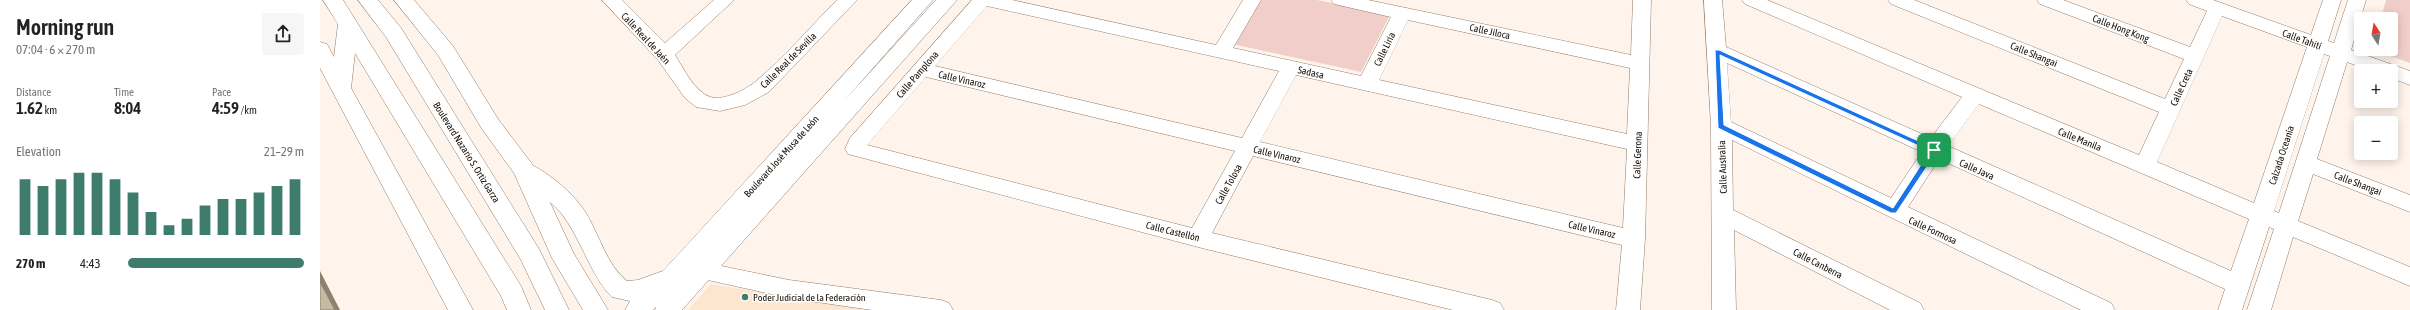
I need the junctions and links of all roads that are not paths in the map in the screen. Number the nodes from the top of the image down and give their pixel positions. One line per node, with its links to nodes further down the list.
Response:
1 (333, 0): 24 (main road)
2 (368, 0): 25 (main road, Boulevard Nazario S. Ortiz Garza)
3 (399, 0): 25 (main road)
4 (404, 0): 49 (main road)
5 (611, 0): 31 (street, Calle Real de Jaén)
6 (725, 0): 31 (street)
7 (848, 0): 40 (street, Calle Real de Sevilla)
8 (923, 0): 58 (main road, Boulevard José Musa de León)
9 (947, 0): 57 (main road, Boulevard José Musa de León)
10 (982, 0): 35 (street, Calle Pamplona)
11 (986, 0): 29 (street, Sadasa)
12 (1252, 0): 29 (street)
13 (1340, 0): 23 (street, Calle Jiloca)
14 (1642, 0): 33 (street, Calle Gerona)
15 (1713, 0): 28 (street, Calle Australia)
16 (1751, 0): 39 (street, Calle Manila)
17 (1897, 0): 41 (street, Calle Shangai)
18 (2046, 0): 32 (street, Calle Hong Kong)
19 (2195, 0): 22 (street, Calle Tahití)
20 (2332, 0): 26 (street, Calzada Oceanía)
21 (2356, 0): 30 (street)
22 (2217, 8): 26 (street, Calle Tahití); 32 (street, Calle Creta)
23 (1402, 13): 33 (street, Calle Jiloca); 37 (street, Calle Liria)
24 (348, 23): 38 (main road); 64 (main road)
25 (397, 38): 65 (main road, Boulevard Nazario S. Ortiz Garza)
26 (2318, 45): 30 (street, Calle Tahití); 52 (street, Calzada Oceanía)
27 (320, 49): 38 (main road)
28 (1717, 51): 42 (street, Calle Australia); 46 (street, Calle Java)
29 (1221, 52): 34 (street, Sadasa)
30 (2340, 53): 36 (street, Calle Tahití); 47 (street)
31 (664, 55): 40 (street, Calle Real de Jaén)
32 (2195, 56): 41 (street, Calle Creta)
33 (1639, 63): 43 (street, Calle Gerona)
34 (1291, 67): 37 (street, Sadasa); 44 (street, Calle Tolosa)
35 (921, 70): 44 (street, Calle Vinaroz); 45 (street, Calle Pamplona)
36 (2410, 78)
37 (1367, 84): 43 (street, Sadasa)
38 (341, 90): 63 (main road)
39 (1974, 96): 46 (street); 48 (street, Calle Manila)
40 (717, 104)
41 (2171, 109): 48 (street, Calle Creta)
42 (1721, 126): 51 (street, Calle Formosa); 53 (street, Calle Australia)
43 (1637, 144): 56 (street, Calle Gerona)
44 (1248, 148): 55 (street, Calle Tolosa); 56 (street, Calle Vinaroz)
45 (855, 149): 55 (street, Calle Castellón)
46 (1934, 150): 51 (street); 60 (street, Calle Java)
47 (2306, 163): 50 (street, Calle Shangai); 54 (street)
48 (2145, 165): 52 (street, Calle Manila)
49 (524, 170): 58 (main road); 61 (main road)
50 (2410, 204)
51 (1894, 211): 62 (street, Calle Formosa)
52 (2261, 214): 54 (street, Calle Manila); 60 (street, Calzada Oceanía)
53 (1723, 215): 73 (street, Calle Australia); 74 (street, Calle Canberra)
54 (2285, 224): 59 (street, Calle Manila); 76 (street)
55 (1198, 238): 71 (street, Calle Castellón)
56 (1634, 238): 72 (street, Calle Gerona)
57 (702, 271): 69 (main road, Boulevard José Musa de León); 70 (street)
58 (673, 276): 68 (main road, Boulevard José Musa de León)
59 (2410, 277)
60 (2239, 285): 75 (street, Calzada Oceanía)
61 (580, 286): 66 (main road); 67 (main road)
62 (2090, 307)
63 (461, 310)
64 (519, 310)
65 (557, 310)
66 (572, 310)
67 (596, 310)
68 (637, 310)
69 (667, 310)
70 (941, 310)
71 (1492, 310)
72 (1628, 310)
73 (1724, 310)
74 (1912, 310)
75 (2230, 310)
76 (2259, 310)

